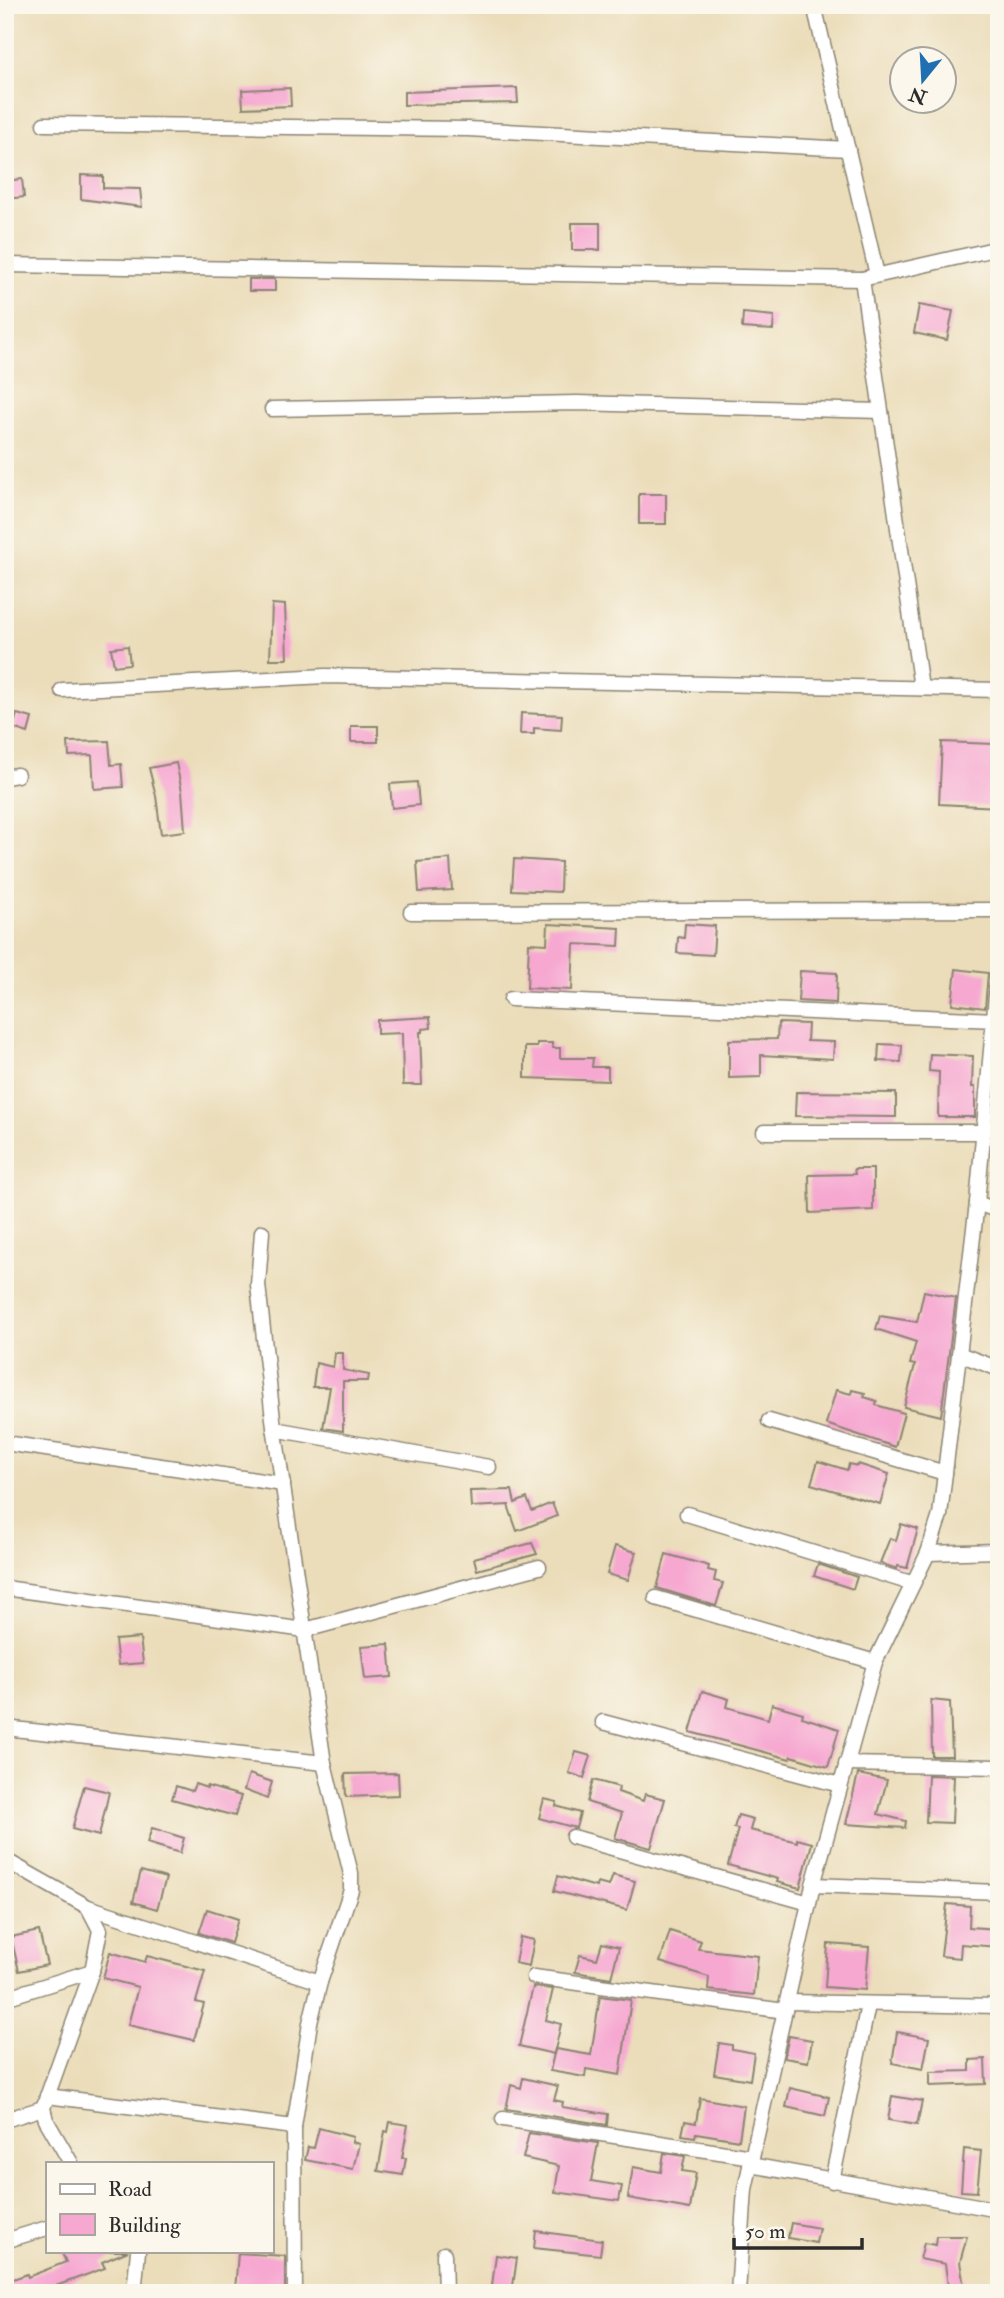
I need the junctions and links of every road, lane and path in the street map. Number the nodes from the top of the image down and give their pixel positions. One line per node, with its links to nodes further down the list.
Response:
1 (814, 5): 3 (street)
2 (44, 124): 3 (street)
3 (848, 149): 6 (street)
4 (999, 247): 6 (street)
5 (5, 265): 7 (street)
6 (877, 275): 7 (street)
7 (862, 279): 9 (street)
8 (272, 409): 9 (street)
9 (881, 411): 10 (street)
10 (921, 688): 11 (street); 12 (street)
11 (62, 690)
12 (999, 690)
13 (999, 910): 14 (street)
14 (411, 912)
15 (999, 963): 17 (street)
16 (511, 999): 17 (street)
17 (996, 1028): 19 (street)
18 (764, 1132): 19 (street)
19 (984, 1132): 20 (street)
20 (977, 1203): 21 (street); 23 (street)
21 (999, 1211)
22 (262, 1233): 26 (street)
23 (959, 1354): 24 (street); 29 (street)
24 (999, 1369)
25 (769, 1421): 29 (street)
26 (274, 1429): 28 (street); 30 (street)
27 (5, 1443): 30 (street)
28 (489, 1467)
29 (945, 1474): 33 (street)
30 (283, 1484): 38 (street)
31 (687, 1514): 35 (street)
32 (999, 1551): 33 (street)
33 (928, 1553): 35 (street)
34 (539, 1567): 38 (street)
35 (911, 1583): 39 (street)
36 (5, 1588): 38 (street)
37 (656, 1598): 39 (street)
38 (305, 1630): 42 (street)
39 (875, 1662): 43 (street)
40 (603, 1722): 45 (street)
41 (5, 1728): 42 (street)
42 (324, 1763): 54 (street)
43 (846, 1764): 44 (street); 45 (street)
44 (999, 1767)
45 (841, 1785): 48 (street)
46 (573, 1837): 50 (street)
47 (6, 1863): 51 (street)
48 (813, 1885): 49 (street); 50 (street)
49 (999, 1892)
50 (809, 1903): 57 (street)
51 (88, 1908): 52 (street); 54 (street)
52 (92, 1971): 55 (street); 59 (street)
53 (534, 1977): 57 (street)
54 (320, 1982): 62 (street)
55 (5, 1998)
56 (868, 2005): 57 (street); 58 (street); 65 (street)
57 (786, 2006): 63 (street)
58 (999, 2006)
59 (45, 2102): 61 (street); 62 (street); 64 (street)
60 (503, 2119): 63 (street)
61 (5, 2120)
62 (294, 2127): 72 (street)
63 (751, 2161): 65 (street); 74 (street)
64 (70, 2162)
65 (832, 2180): 66 (street)
66 (999, 2210)
67 (46, 2228): 68 (street)
68 (5, 2241)
69 (138, 2252): 71 (street)
70 (444, 2254): 73 (street)
71 (134, 2293)
72 (295, 2293)
73 (445, 2293)
74 (738, 2293)

